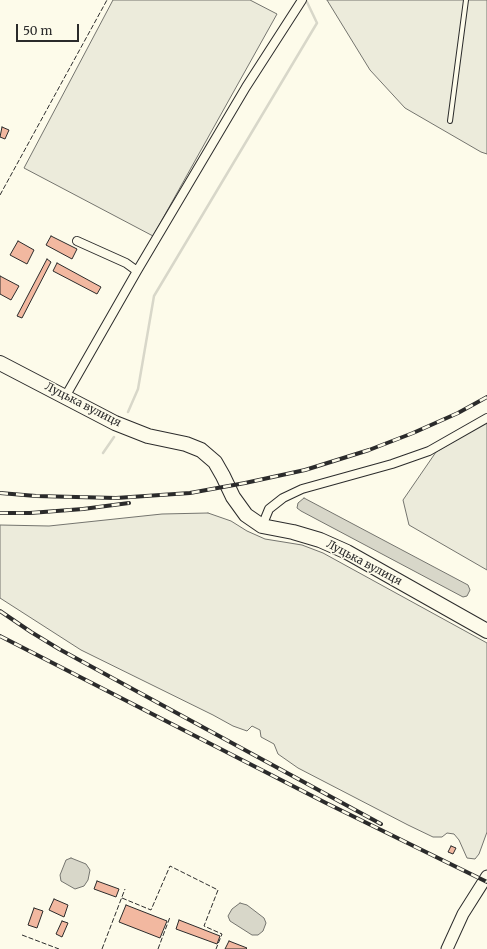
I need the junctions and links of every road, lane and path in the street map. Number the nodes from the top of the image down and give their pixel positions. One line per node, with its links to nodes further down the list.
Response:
1 (466, 0): 3 (lane)
2 (300, 2): 5 (street)
3 (450, 122)
4 (77, 241): 5 (street)
5 (137, 271): 7 (street)
6 (0, 363): 7 (highway, Луцька вулиця)
7 (65, 397): 9 (highway, Луцька вулиця)
8 (487, 418): 9 (street)
9 (262, 526): 10 (highway, Луцька вулиця)
10 (487, 631)
11 (487, 876): 12 (street)
12 (447, 949)

